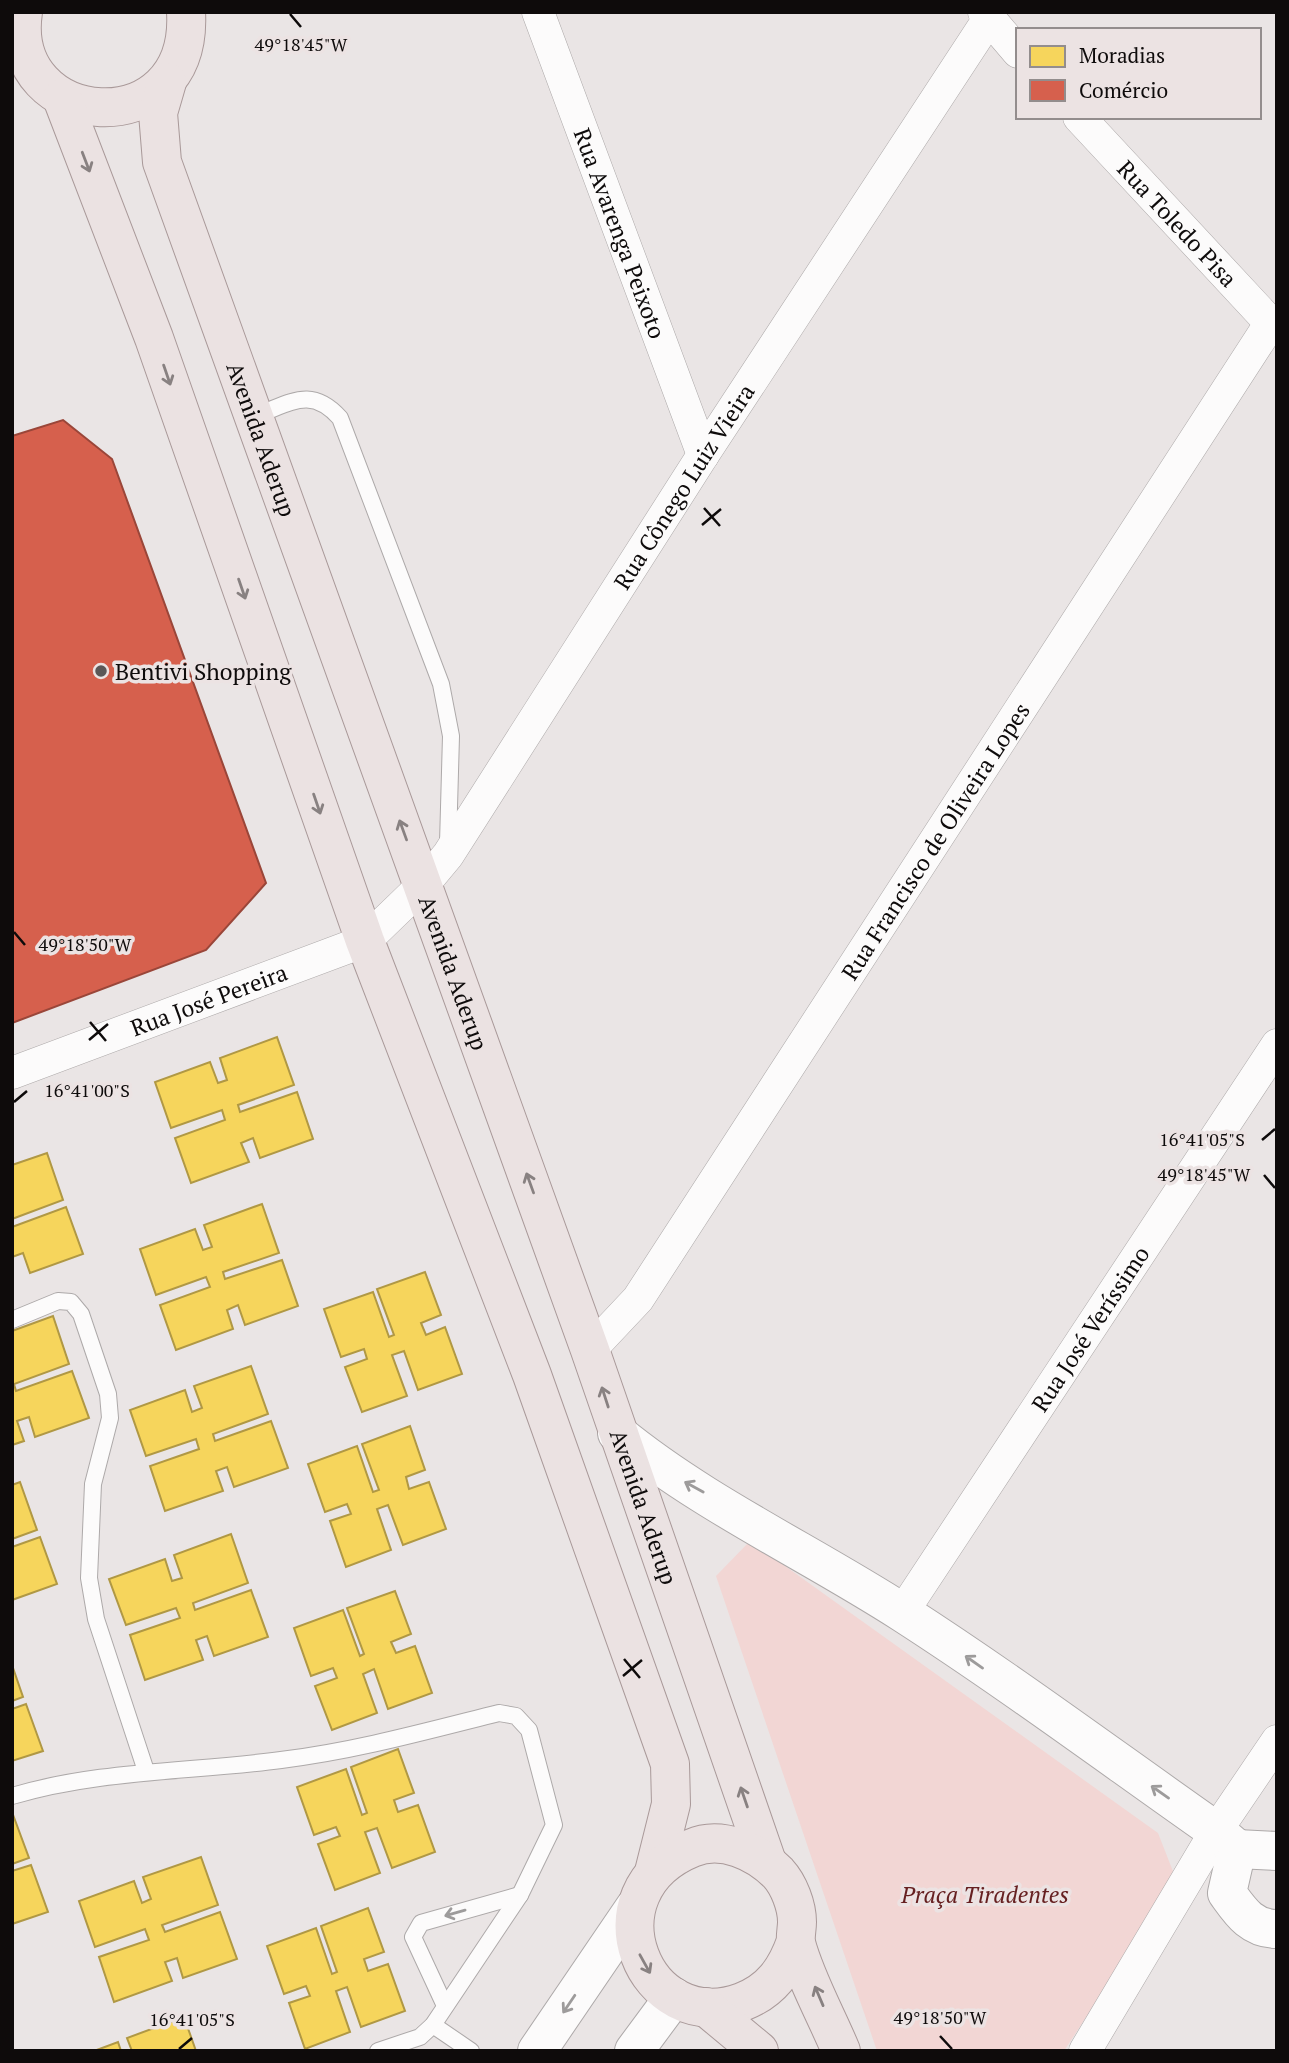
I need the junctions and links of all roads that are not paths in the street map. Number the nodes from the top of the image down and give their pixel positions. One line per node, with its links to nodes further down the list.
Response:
1 (23, 12): 6 (main road, Avenida Aderup)
2 (538, 12): 11 (street, Rua Avarenga Peixoto)
3 (986, 16): 5 (street); 11 (street, Rua Cônego Luiz Vieira)
4 (195, 21): 7 (main road)
5 (1016, 49)
6 (37, 80): 7 (main road); 14 (main road, Avenida Aderup, one-way to 14)
7 (167, 82): 10 (main road, Avenida Aderup)
8 (1081, 119): 9 (street, Rua Toledo Pisa)
9 (1274, 327): 18 (street, Rua Francisco de Oliveira Lopes)
10 (254, 416): 12 (lane); 13 (main road, Avenida Aderup, one-way to 10)
11 (703, 455): 12 (street, Rua Cônego Luiz Vieira)
12 (448, 855): 13 (street, Rua Cônego Luiz Vieira)
13 (423, 885): 14 (street, Rua Cônego Luiz Vieira); 18 (main road, Avenida Aderup, one-way to 13)
14 (365, 941): 16 (street, Rua José Pereira); 26 (main road, Avenida Aderup)
15 (1277, 1045): 20 (street, Rua José Veríssimo)
16 (12, 1073)
17 (12, 1320): 22 (lane)
18 (590, 1350): 19 (main road, Avenida Aderup, one-way to 18)
19 (617, 1433): 20 (main road, one-way to 19); 25 (main road, Avenida Aderup, one-way to 19)
20 (902, 1613): 24 (main road, one-way to 20)
21 (1277, 1741): 24 (street)
22 (146, 1771): 23 (lane); 27 (lane)
23 (12, 1796)
24 (1250, 1845): 29 (main road); 40 (street)
25 (766, 1862): 26 (main road, Avenida Aderup); 30 (main road, Avenida Aderup)
26 (654, 1872): 28 (main road, Avenida Aderup)
27 (520, 1895): 32 (lane); 32 (lane, one-way to 32)
28 (635, 1907): 31 (main road, one-way to 31); 36 (main road, one-way to 36)
29 (1261, 1923)
30 (796, 1941): 31 (main road, Avenida Aderup); 39 (main road, Avenida Aderup, one-way to 30)
31 (690, 2002): 37 (main road); 38 (main road)
32 (445, 2006): 33 (lane)
33 (433, 2025): 34 (lane); 35 (lane)
34 (378, 2051)
35 (471, 2051)
36 (537, 2051)
37 (634, 2051)
38 (759, 2051)
39 (841, 2051)
40 (1085, 2051)

